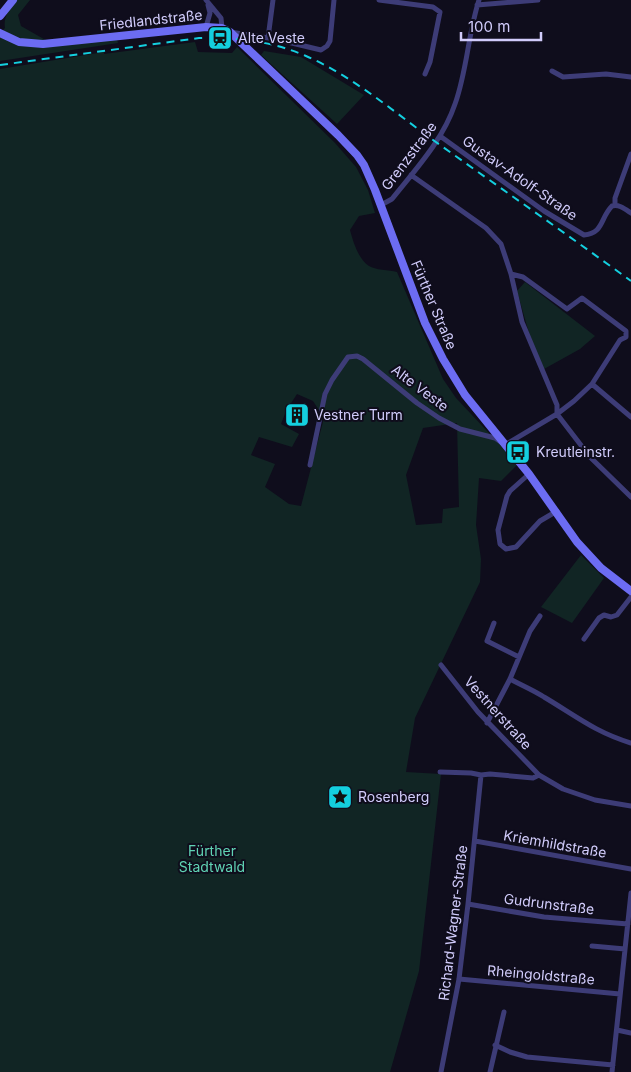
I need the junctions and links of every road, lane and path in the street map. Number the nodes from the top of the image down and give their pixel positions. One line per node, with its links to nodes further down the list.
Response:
1 (13, 0): 8 (main road)
2 (273, 0): 15 (street)
3 (334, 0): 15 (street, Friedlandstraße)
4 (380, 0): 17 (street)
5 (538, 0): 7 (street)
6 (207, 1): 9 (street); 10 (street)
7 (478, 2): 19 (street, Grenzstraße)
8 (0, 16)
9 (209, 16): 10 (street); 11 (street)
10 (220, 16): 12 (street)
11 (206, 27): 12 (main road, Friedlandstraße); 14 (main road, Friedlandstraße)
12 (222, 28): 13 (main road, Friedlandstraße)
13 (230, 32): 15 (street, Friedlandstraße); 22 (main road, Fürther Straße)
14 (0, 33)
15 (268, 38)
16 (552, 71): 18 (street)
17 (425, 74)
18 (631, 77)
19 (440, 136): 21 (street, Grenzstraße); 23 (street, Gustav-Adolf-Straße)
20 (631, 154): 23 (street)
21 (411, 175): 22 (street, Grenzstraße); 25 (street)
22 (381, 205): 30 (main road, Fürther Straße)
23 (616, 205): 24 (street)
24 (631, 213)
25 (511, 274): 26 (street); 28 (street)
26 (628, 338): 27 (street)
27 (592, 384): 28 (street); 29 (street)
28 (557, 414): 30 (street); 33 (street)
29 (631, 417)
30 (505, 444): 31 (street, Alte Veste); 32 (main road, Fürther Straße)
31 (310, 465)
32 (529, 474): 34 (main road, Fürther Straße); 34 (street)
33 (631, 497)
34 (557, 511): 35 (main road, Fürther Straße)
35 (631, 591)
36 (631, 597): 39 (street)
37 (540, 616): 40 (street)
38 (494, 623): 40 (street)
39 (584, 639)
40 (519, 657): 42 (street)
41 (441, 665): 43 (street, Vestnerstraße)
42 (510, 678): 43 (street); 44 (street)
43 (487, 723): 47 (street, Vestnerstraße)
44 (631, 743)
45 (440, 772): 46 (street)
46 (480, 775): 47 (street); 49 (street, Richard-Wagner-Straße)
47 (539, 775): 48 (street, Vestnerstraße)
48 (631, 806)
49 (475, 841): 50 (street, Kriemhildstraße); 52 (street, Richard-Wagner-Straße)
50 (631, 869)
51 (631, 893): 53 (street)
52 (468, 904): 53 (street, Gudrunstraße); 56 (street, Richard-Wagner-Straße)
53 (628, 924): 55 (street)
54 (592, 946): 55 (street)
55 (627, 951): 57 (street)
56 (459, 979): 57 (street, Rheingoldstraße); 63 (street, Richard-Wagner-Straße)
57 (620, 994): 59 (street)
58 (504, 1012): 61 (street)
59 (617, 1030): 60 (street); 62 (street)
60 (631, 1032)
61 (495, 1045): 62 (street); 64 (street)
62 (613, 1065): 65 (street)
63 (441, 1072)
64 (490, 1072)
65 (612, 1072)

